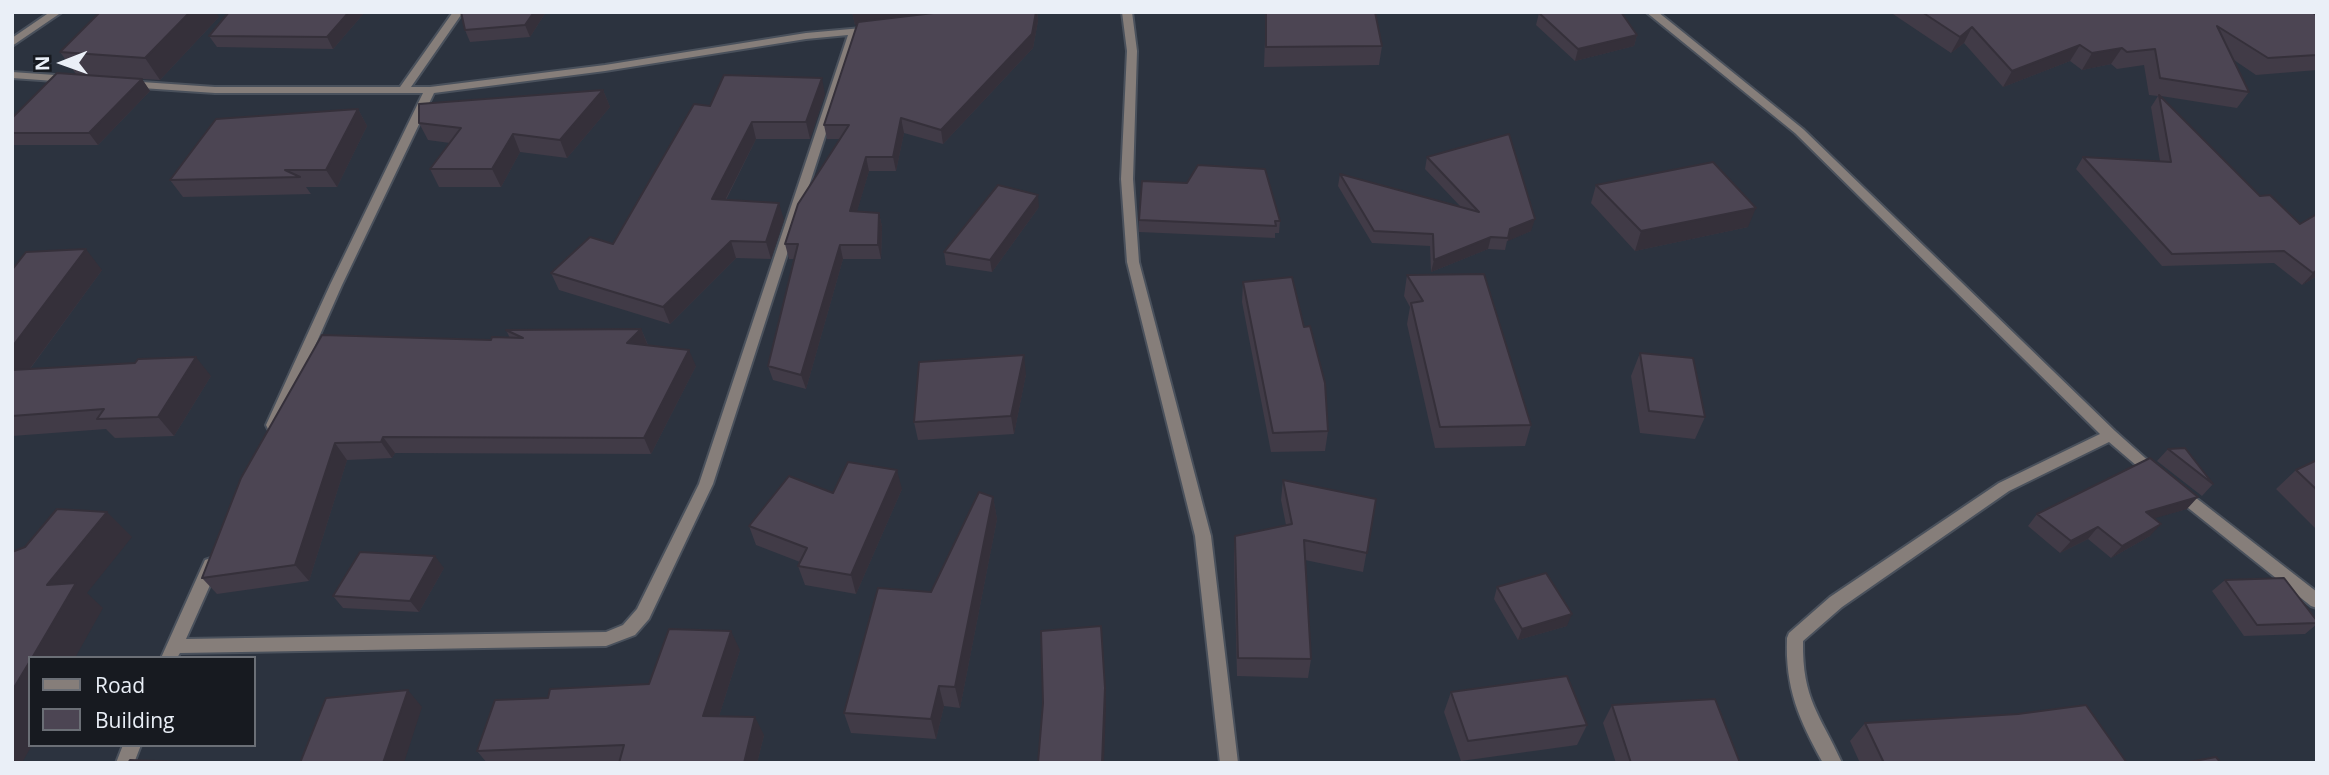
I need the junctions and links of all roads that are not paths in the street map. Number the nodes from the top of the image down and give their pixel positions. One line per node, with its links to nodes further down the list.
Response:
1 (57, 12): 5 (street)
2 (458, 12): 10 (street)
3 (1127, 12): 16 (street)
4 (1651, 12): 12 (street)
5 (12, 43)
6 (12, 75): 7 (street)
7 (80, 80)
8 (120, 83): 10 (street)
9 (430, 90): 10 (street); 11 (street); 15 (street)
10 (402, 91)
11 (269, 435)
12 (2110, 435): 14 (street); 17 (street)
13 (219, 547): 15 (street)
14 (2317, 601)
15 (172, 652)
16 (1229, 763)
17 (1833, 763)

